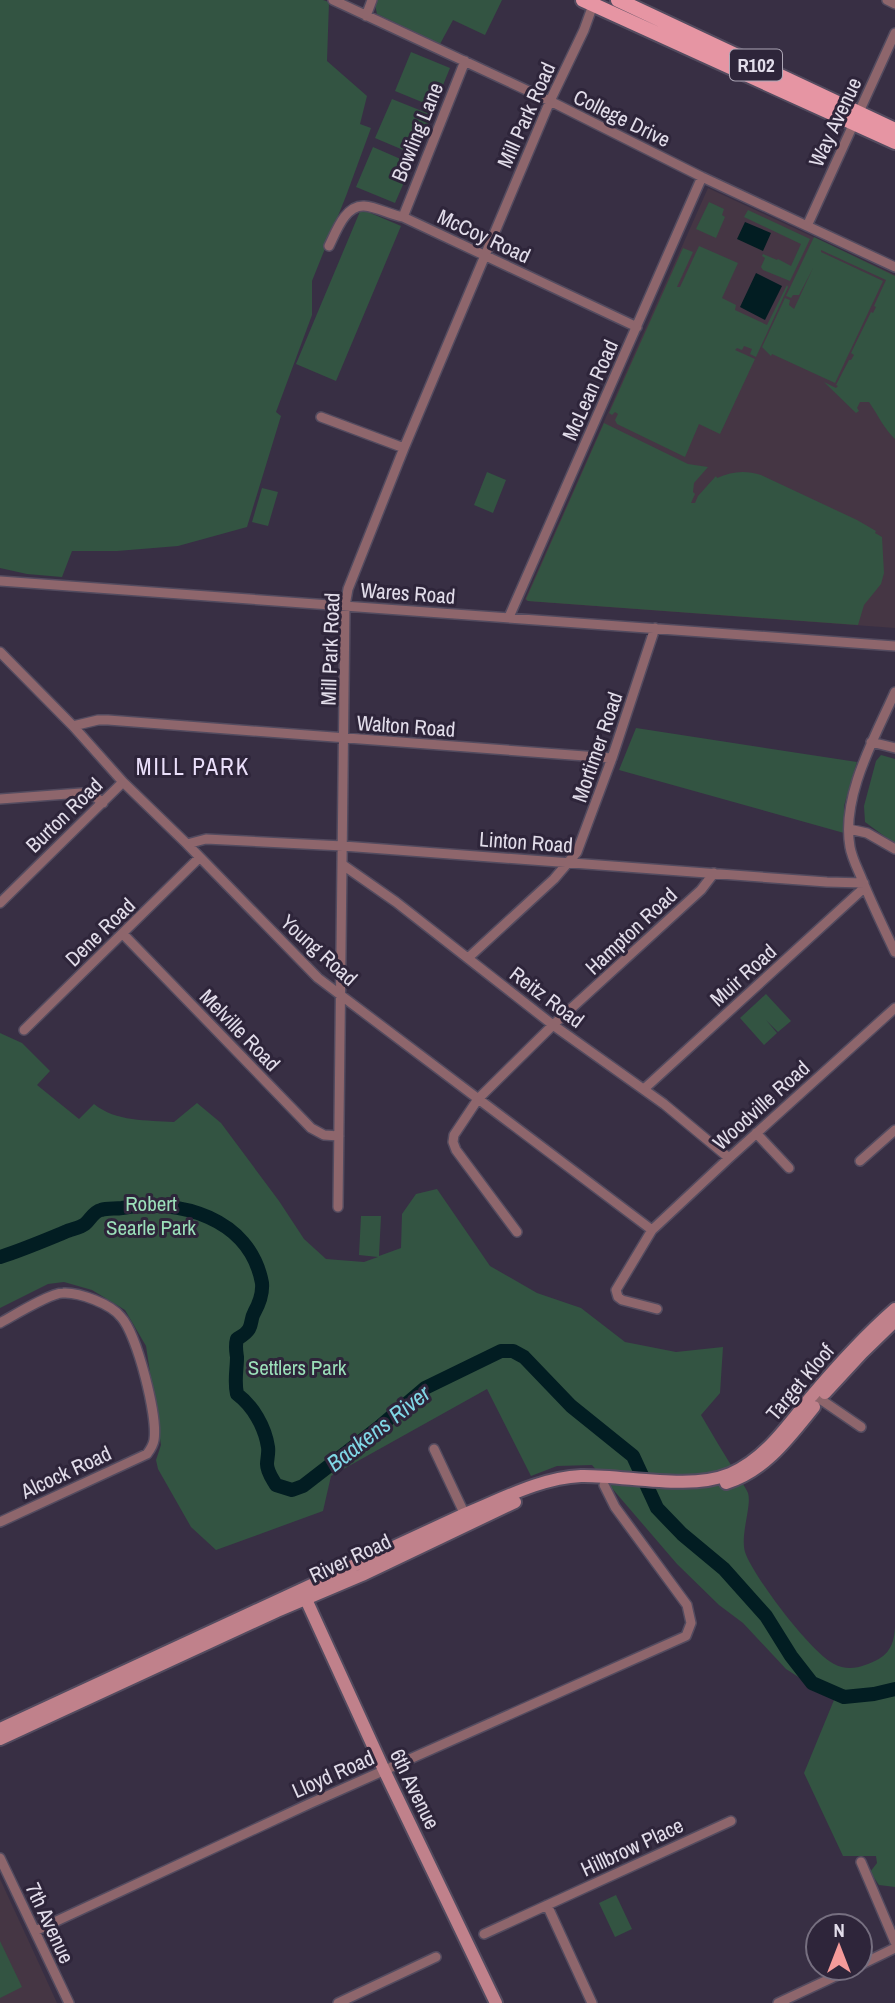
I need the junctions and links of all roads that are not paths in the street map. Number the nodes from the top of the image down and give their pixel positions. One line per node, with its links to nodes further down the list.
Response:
1 (333, 0): 7 (street, College Drive)
2 (372, 0): 7 (street)
3 (887, 0): 5 (street)
4 (625, 1): 6 (main road); 11 (main road, R102)
5 (895, 4)
6 (595, 6): 10 (street, Mill Park Road); 11 (main road, R102)
7 (366, 16): 9 (street, College Drive)
8 (895, 33): 11 (street, Way Avenue)
9 (465, 61): 10 (street, College Drive); 15 (street, Bowling Lane)
10 (550, 101): 14 (street, College Drive); 18 (street, Mill Park Road)
11 (856, 118): 12 (main road, R102); 13 (main road, R102); 16 (street, Way Avenue)
12 (895, 130)
13 (895, 142)
14 (702, 177): 16 (street, College Drive); 20 (street, McLean Road)
15 (402, 217): 17 (street, McCoy Road); 18 (street, McCoy Road)
16 (807, 226): 19 (street, College Drive)
17 (329, 246)
18 (485, 255): 20 (street, McCoy Road); 22 (street, Mill Park Road)
19 (895, 267)
20 (637, 327): 25 (street, McLean Road)
21 (321, 417): 22 (street)
22 (404, 448): 24 (street, Mill Park Road)
23 (0, 581): 24 (street, Wares Road)
24 (345, 606): 25 (street, Wares Road); 31 (street, Mill Park Road)
25 (509, 617): 26 (street, Wares Road)
26 (655, 628): 27 (street, Wares Road); 34 (street, Mortimer Road)
27 (895, 646)
28 (0, 652): 30 (street, Young Road)
29 (895, 692): 32 (street)
30 (73, 726): 31 (street, Walton Road); 35 (street, Young Road)
31 (345, 739): 34 (street, Walton Road); 40 (street, Mill Park Road)
32 (871, 742): 33 (street); 38 (street)
33 (895, 748)
34 (612, 758): 43 (street, Mortimer Road)
35 (123, 782): 37 (street, Burton Road); 39 (street, Young Road)
36 (0, 799): 37 (street)
37 (103, 803): 47 (street, Burton Road)
38 (849, 829): 41 (street); 46 (street)
39 (187, 844): 40 (street, Linton Road); 42 (street, Young Road)
40 (343, 846): 43 (street, Linton Road); 44 (street, Mill Park Road)
41 (895, 849)
42 (199, 858): 48 (street, Dene Road); 51 (street, Young Road)
43 (570, 863): 45 (street, Linton Road); 50 (street, Mortimer Road)
44 (343, 865): 50 (street, Reitz Road); 51 (street, Mill Park Road)
45 (714, 873): 46 (street, Linton Road); 53 (street, Hampton Road)
46 (865, 885): 49 (street); 55 (street, Muir Road)
47 (0, 903)
48 (123, 934): 54 (street, Dene Road); 59 (street, Melville Road)
49 (895, 952)
50 (468, 958): 53 (street, Reitz Road)
51 (342, 995): 56 (street, Young Road); 59 (street, Mill Park Road)
52 (895, 1008): 58 (street, Woodville Road)
53 (553, 1025): 55 (street, Reitz Road); 56 (street, Hampton Road)
54 (24, 1030)
55 (644, 1089): 60 (street, Reitz Road)
56 (478, 1099): 64 (street, Young Road); 65 (street, Hampton Road)
57 (895, 1130): 61 (street)
58 (756, 1133): 60 (street, Woodville Road); 62 (street)
59 (340, 1136): 63 (street, Mill Park Road)
60 (729, 1158): 64 (street, Woodville Road)
61 (860, 1161)
62 (789, 1168)
63 (338, 1208)
64 (652, 1230): 66 (street, Woodville Road)
65 (517, 1232)
66 (657, 1309)
67 (895, 1309): 73 (main road, Target Kloof)
68 (895, 1321): 70 (main road, Target Kloof)
69 (0, 1323): 76 (street, Alcock Road)
70 (820, 1399): 71 (street); 73 (main road, Target Kloof)
71 (861, 1427)
72 (434, 1449): 75 (street)
73 (730, 1478): 74 (main road, River Road)
74 (606, 1483): 75 (main road, River Road); 81 (street, Lloyd Road)
75 (467, 1519): 77 (main road, River Road)
76 (0, 1522)
77 (304, 1595): 78 (main road, River Road); 81 (main road, 6th Avenue)
78 (75, 1699): 79 (main road, River Road); 80 (main road, River Road)
79 (0, 1729)
80 (0, 1739)
81 (384, 1770): 86 (street, Lloyd Road); 95 (main road, 6th Avenue)
82 (731, 1821): 85 (street, Hillbrow Place)
83 (0, 1858): 86 (street, 7th Avenue)
84 (861, 1862): 88 (street)
85 (547, 1905): 87 (street, Hillbrow Place); 96 (street)
86 (35, 1931): 93 (street, 7th Avenue)
87 (484, 1934)
88 (895, 1942)
89 (895, 1948): 91 (street)
90 (436, 1957): 94 (street)
91 (874, 1958)
92 (823, 1982): 97 (street)
93 (69, 2003)
94 (338, 2003)
95 (496, 2003)
96 (592, 2003)
97 (778, 2003)

